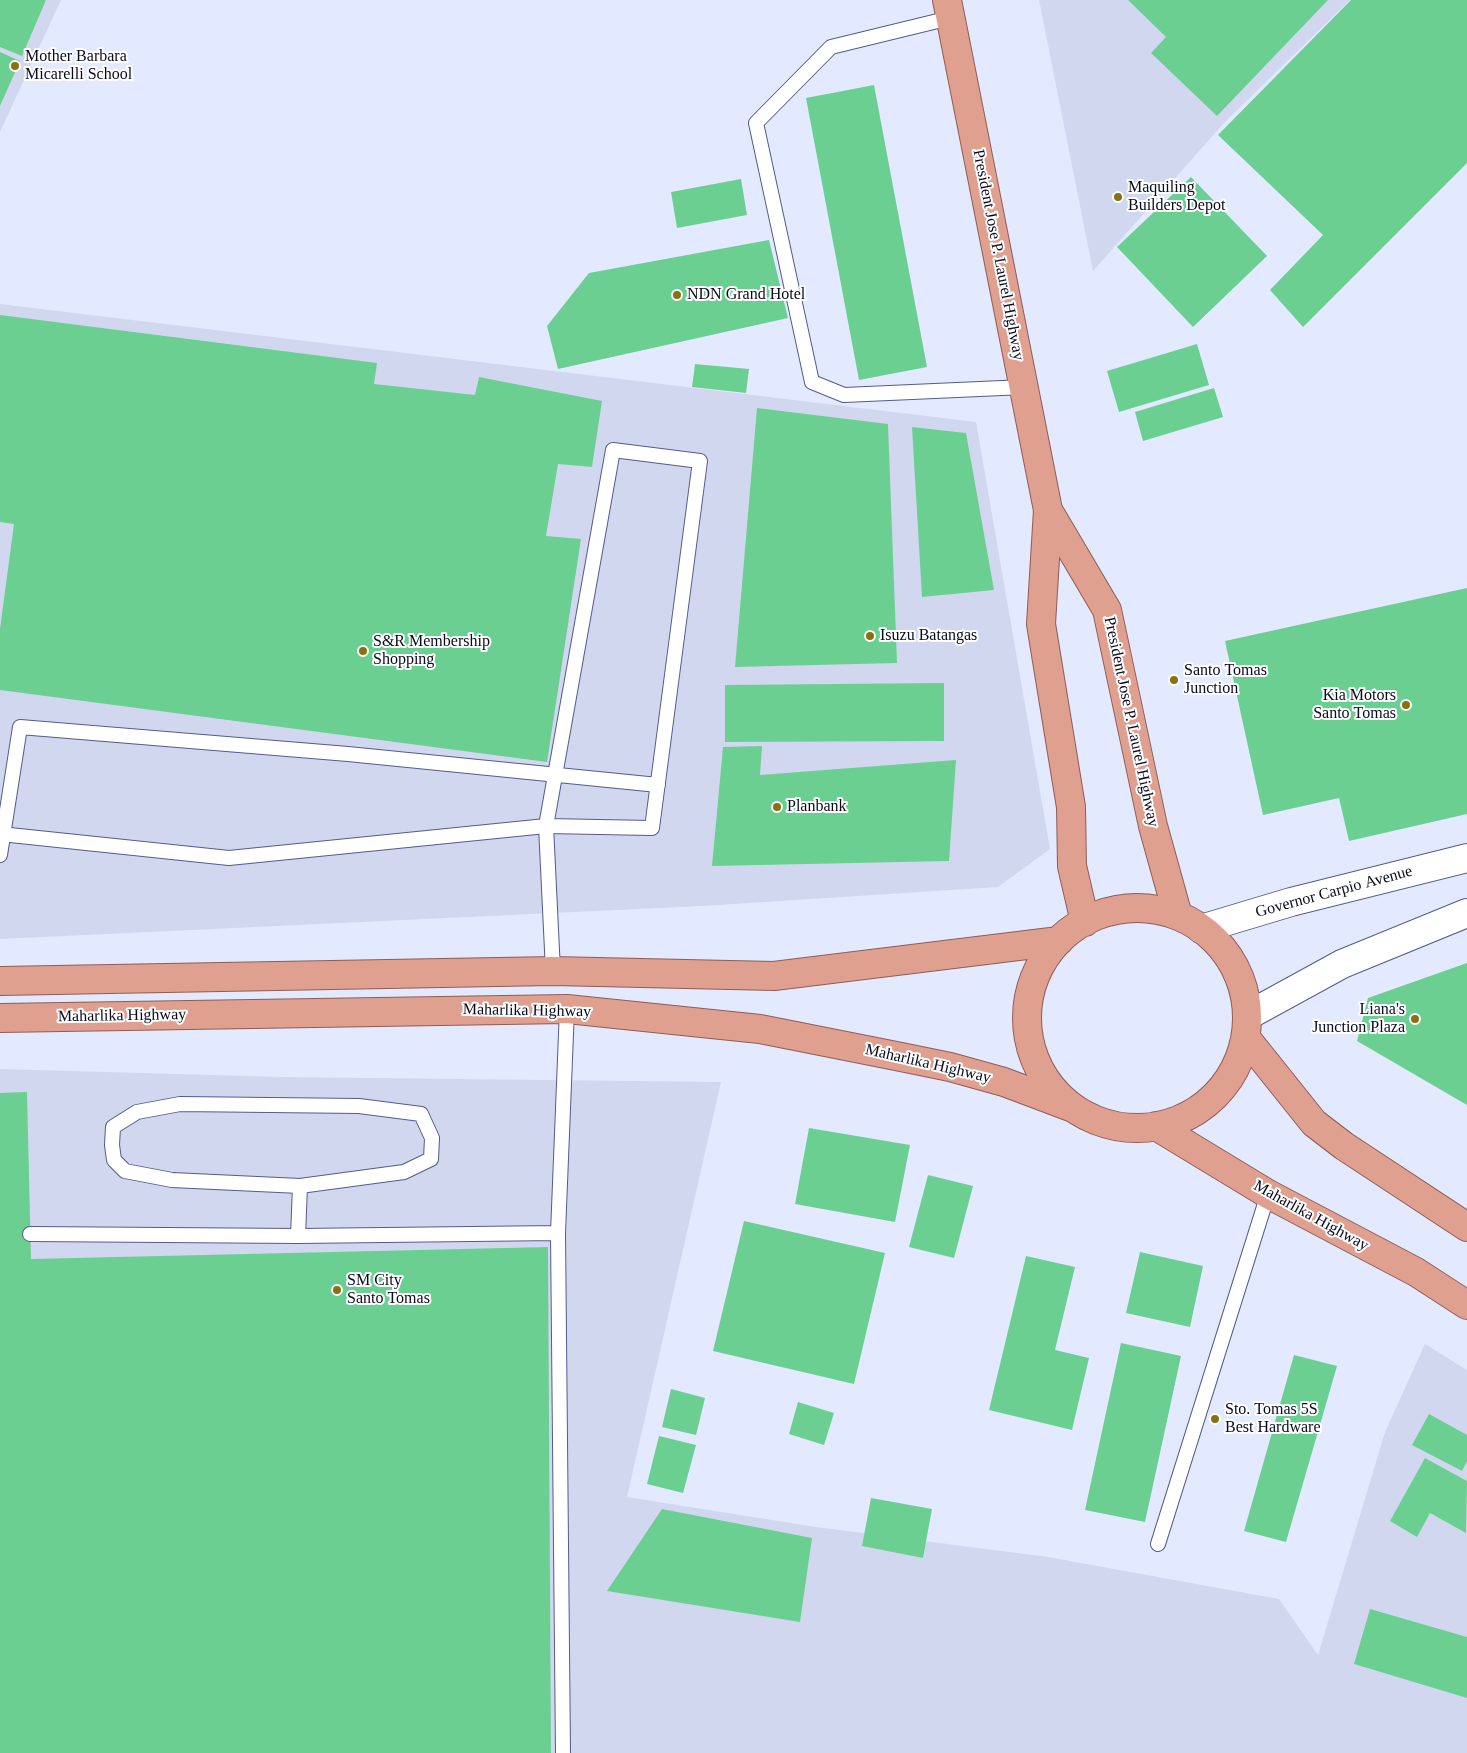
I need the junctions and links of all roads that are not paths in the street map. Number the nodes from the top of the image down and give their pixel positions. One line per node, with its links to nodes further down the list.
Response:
1 (949, 9): 2 (highway, President Jose P. Laurel Highway); 2 (lane)
2 (1025, 386): 3 (highway, President Jose P. Laurel Highway)
3 (1048, 510): 11 (highway, President Jose P. Laurel Highway); 12 (highway, President Jose P. Laurel Highway)
4 (555, 774): 5 (lane); 5 (lane); 6 (lane); 7 (lane)
5 (658, 785): 6 (lane)
6 (546, 826): 7 (lane); 14 (lane)
7 (1, 834): 8 (lane)
8 (0, 855)
9 (1467, 858): 12 (main road, Governor Carpio Avenue)
10 (1467, 913): 18 (main road)
11 (1085, 922): 12 (highway); 13 (highway)
12 (1189, 922): 18 (highway)
13 (1059, 941): 14 (highway); 19 (highway)
14 (553, 971): 15 (highway)
15 (0, 981)
16 (567, 1009): 17 (highway, Maharlika Highway); 19 (highway, Maharlika Highway); 24 (lane)
17 (0, 1018)
18 (1246, 1027): 20 (highway); 23 (highway)
19 (1073, 1108): 20 (highway)
20 (1156, 1126): 22 (highway, Maharlika Highway)
21 (300, 1186): 21 (lane); 26 (lane)
22 (1268, 1194): 27 (highway, Maharlika Highway); 28 (lane)
23 (1467, 1227)
24 (558, 1233): 26 (lane); 29 (lane)
25 (30, 1234): 26 (lane)
26 (298, 1236)
27 (1467, 1305)
28 (1158, 1544)
29 (563, 1753)

